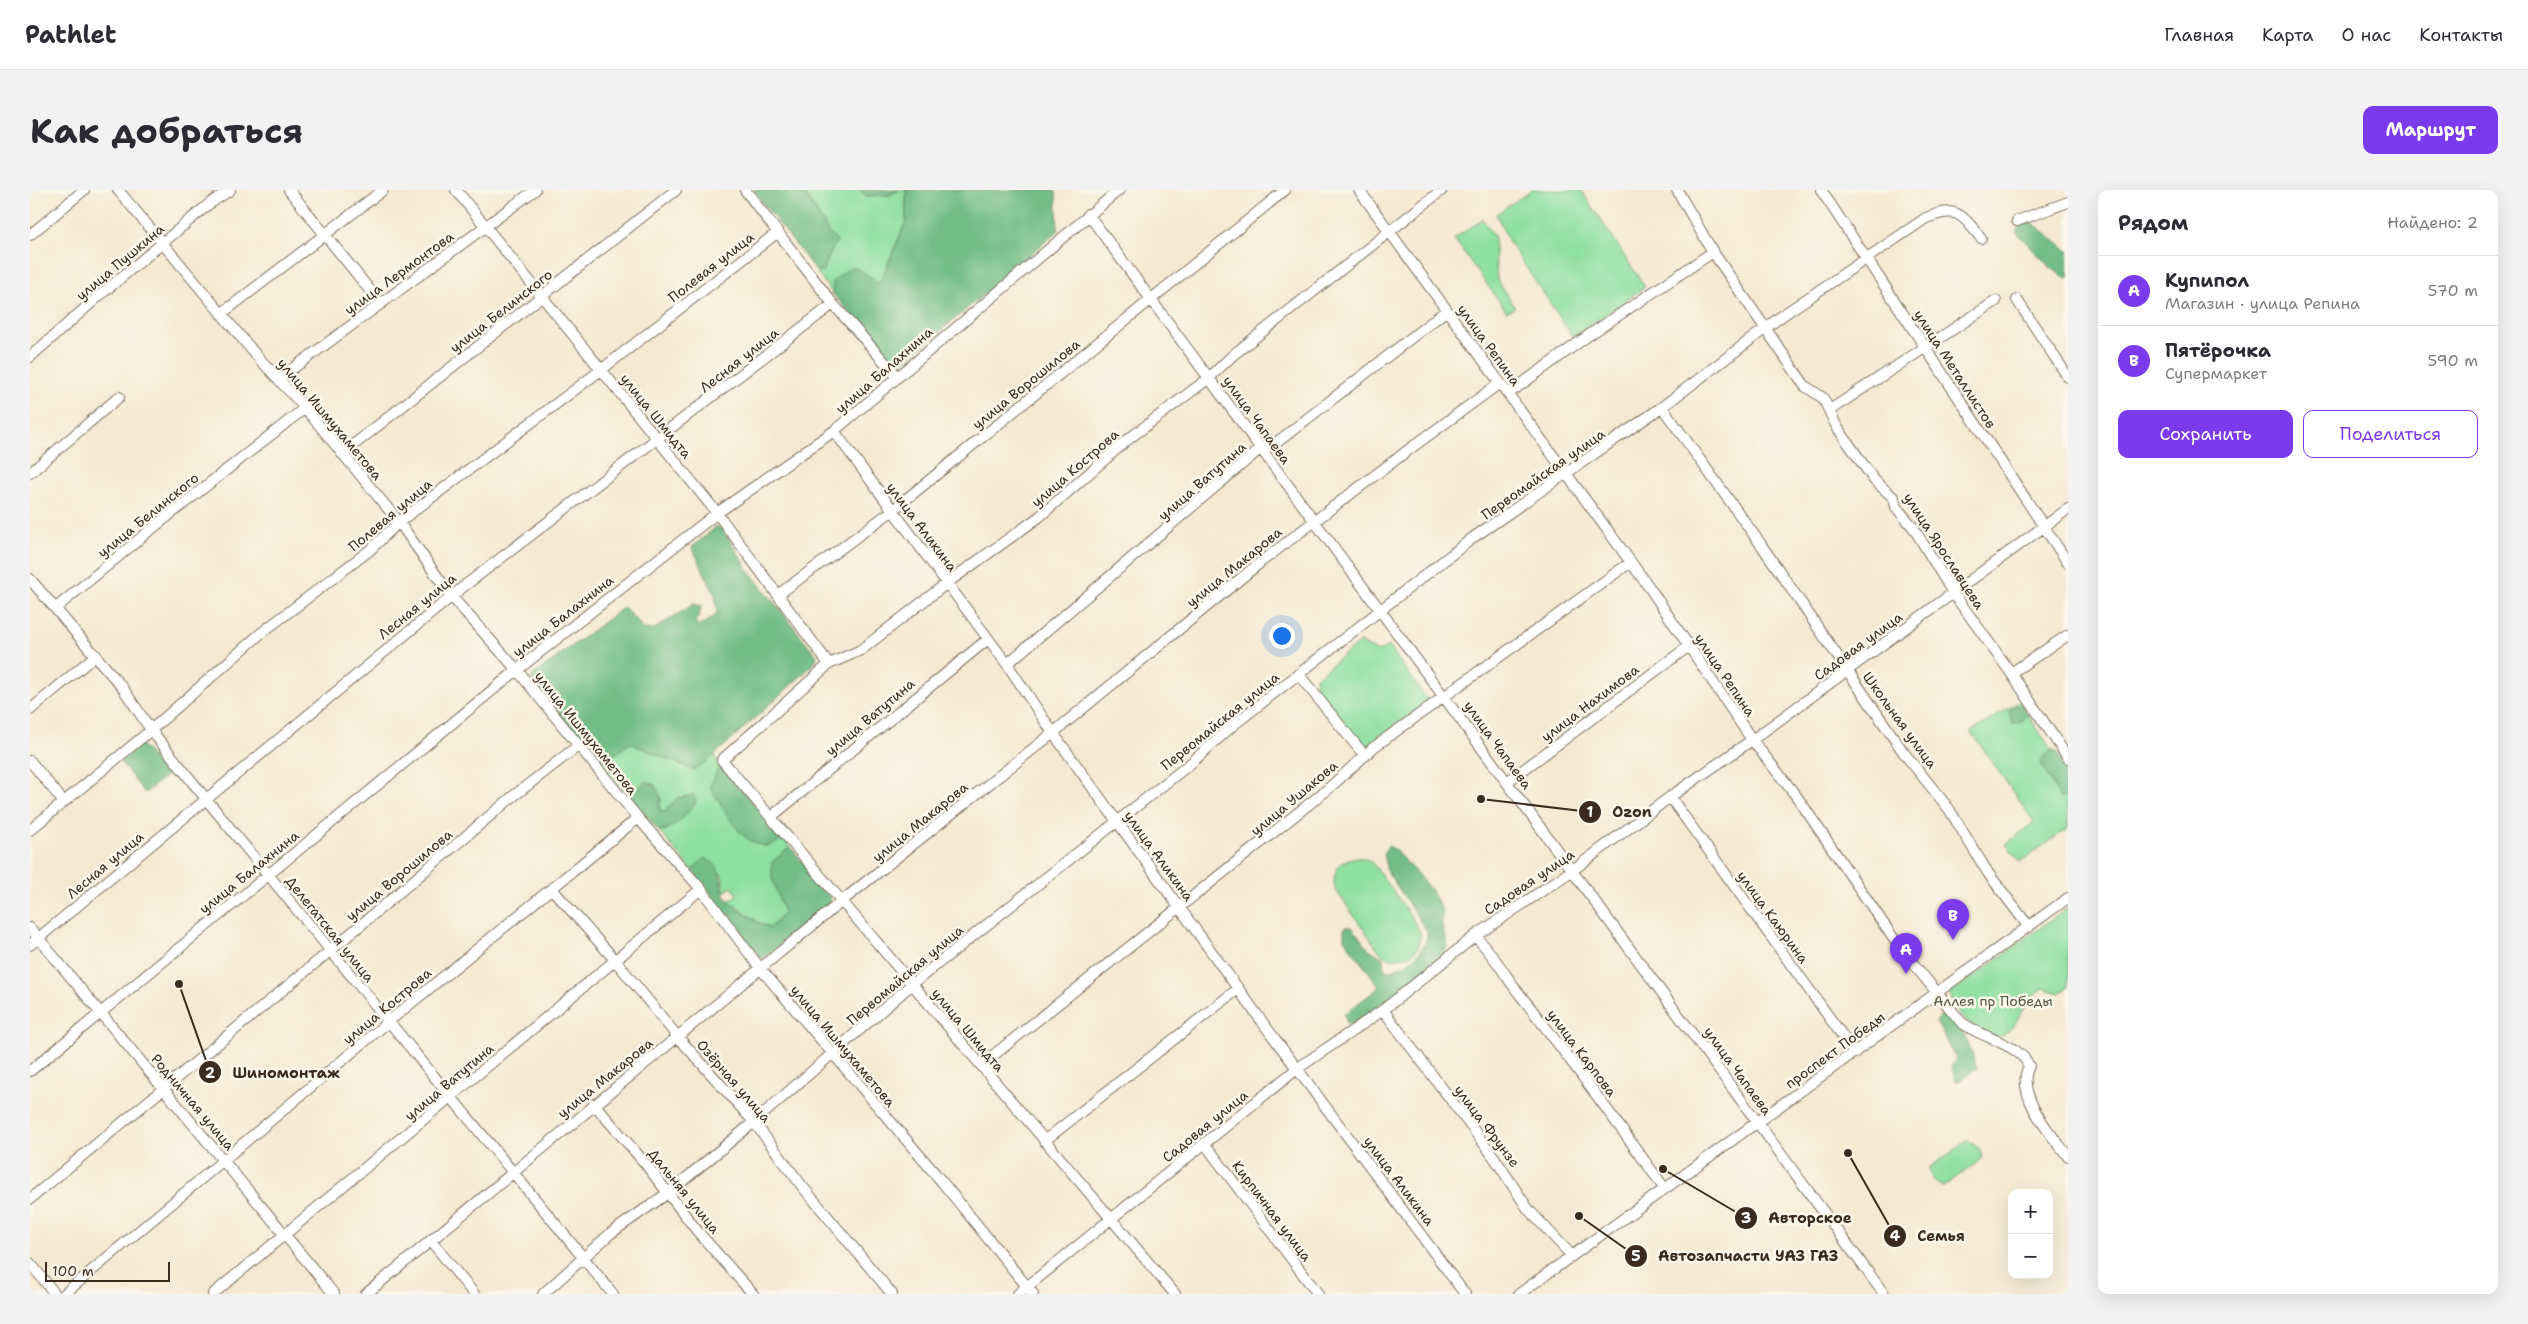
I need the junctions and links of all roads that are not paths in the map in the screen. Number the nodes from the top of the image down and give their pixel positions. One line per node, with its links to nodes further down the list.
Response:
1 (84, 190): 22 (street)
2 (118, 190): 25 (street, улица Ишмухаметова)
3 (230, 190): 25 (street, улица Пушкина)
4 (289, 190): 23 (street)
5 (383, 190): 23 (street)
6 (456, 190): 19 (street, улица Шмидта)
7 (535, 190): 19 (street, улица Лермонтова)
8 (676, 190): 28 (street, улица Белинского)
9 (746, 190): 20 (street)
10 (1119, 190): 17 (street, улица Балахнина)
11 (1285, 190): 29 (street, улица Ворошилова)
12 (1359, 190): 21 (street, улица Репина)
13 (1442, 190): 21 (street, улица Кострова)
14 (1677, 190): 26 (street, улица Ярославцева)
15 (1821, 190): 27 (street, улица Металлистов)
16 (2068, 202): 18 (street)
17 (1088, 214): 29 (street, улица Чапаева); 41 (street, улица Балахнина)
18 (2017, 221)
19 (485, 227): 28 (street, улица Шмидта); 32 (street, улица Лермонтова)
20 (778, 232): 33 (street); 39 (street, Полевая улица)
21 (1389, 232): 34 (street, улица Репина); 43 (street, улица Кострова)
22 (30, 235)
23 (324, 235): 32 (street); 35 (street)
24 (1981, 238): 27 (street, Первомайская улица)
25 (164, 244): 35 (street, улица Ишмухаметова); 38 (street, улица Пушкина)
26 (1713, 252): 36 (street, улица Ярославцева); 45 (street)
27 (1866, 260): 36 (street, Первомайская улица); 37 (street, улица Металлистов)
28 (542, 295): 39 (street, улица Шмидта); 53 (street, улица Белинского)
29 (1152, 300): 43 (street, улица Чапаева); 57 (street, улица Ворошилова)
30 (1996, 300): 37 (street)
31 (2017, 300): 40 (street)
32 (381, 304): 42 (street, улица Лермонтова)
33 (833, 304): 41 (street); 51 (street, Лесная улица)
34 (1447, 310): 44 (street, улица Репина); 52 (street, улица Ватутина)
35 (222, 314): 42 (street, улица Ишмухаметова)
36 (1766, 328): 47 (street, Первомайская улица); 49 (street, улица Ярославцева)
37 (1925, 348): 49 (street); 61 (street, улица Металлистов)
38 (30, 357)
39 (601, 370): 51 (street, улица Шмидта); 60 (street, Полевая улица)
40 (2067, 374)
41 (897, 376): 50 (street, улица Балахнина)
42 (280, 378): 48 (street, улица Ишмухаметова)
43 (1209, 378): 52 (street, улица Чапаева); 64 (street, улица Кострова)
44 (1500, 383): 45 (street, улица Репина); 59 (street, улица Макарова)
45 (1508, 394): 55 (street, улица Репина)
46 (118, 397): 54 (street)
47 (1662, 407): 55 (street, Первомайская улица); 78 (street, Школьная улица)
48 (306, 408): 53 (street, улица Ишмухаметова); 69 (street, улица Белинского)
49 (1830, 410): 66 (street, улица Ярославцева)
50 (834, 431): 57 (street, улица Аликина); 58 (street, улица Балахнина)
51 (655, 438): 58 (street, улица Шмидта); 68 (street, Лесная улица)
52 (1261, 448): 59 (street, улица Чапаева); 76 (street, улица Ватутина)
53 (342, 454): 60 (street, улица Ишмухаметова)
54 (30, 473)
55 (1565, 475): 62 (street, улица Репина); 70 (street, Первомайская улица)
56 (2068, 508): 61 (street, Садовая улица)
57 (893, 510): 64 (street, улица Аликина); 67 (street, улица Ворошилова)
58 (717, 512): 67 (street, улица Шмидта); 77 (street, улица Балахнина)
59 (1314, 520): 70 (street, улица Чапаева); 84 (street, улица Макарова)
60 (399, 522): 68 (street, улица Ишмухаметова); 83 (street, Полевая улица)
61 (2042, 527): 63 (street, улица Металлистов); 66 (street, Садовая улица)
62 (1631, 562): 73 (street, улица Репина); 81 (street, улица Ушакова)
63 (2068, 563)
64 (947, 583): 72 (street, улица Аликина); 75 (street, улица Кострова)
65 (32, 585): 69 (street, Делегатская улица)
66 (1953, 593): 78 (street, Садовая улица); 79 (street, улица Ярославцева)
67 (779, 594): 75 (street, улица Шмидта)
68 (452, 596): 77 (street, улица Ишмухаметова); 93 (street, Лесная улица)
69 (56, 608): 74 (street, Делегатская улица)
70 (1382, 611): 80 (street, Первомайская улица); 81 (street, улица Чапаева)
71 (2068, 635): 79 (street)
72 (988, 639): 76 (street, улица Аликина); 95 (street, улица Ватутина)
73 (1689, 646): 85 (street, улица Репина); 91 (street, улица Нахимова)
74 (96, 655): 82 (street); 83 (street, Делегатская улица)
75 (829, 664): 89 (street, улица Кострова)
76 (1006, 664): 84 (street, улица Аликина)
77 (517, 670): 86 (street, улица Ишмухаметова); 100 (street, улица Балахнина)
78 (1847, 671): 85 (street, Садовая улица); 106 (street, Школьная улица)
79 (2011, 673): 88 (street, улица Ярославцева)
80 (1299, 675): 87 (street); 97 (street, Первомайская улица)
81 (1444, 696): 87 (street, улица Ушакова); 91 (street, улица Чапаева)
82 (30, 710)
83 (151, 730): 93 (street, Делегатская улица); 94 (street, Полевая улица)
84 (1054, 733): 97 (street, улица Аликина); 104 (street, улица Макарова)
85 (1752, 740): 92 (street, Садовая улица); 115 (street, улица Репина)
86 (579, 745): 96 (street, улица Ишмухаметова); 110 (street, улица Ворошилова)
87 (1365, 756): 105 (street, улица Ушакова)
88 (2068, 758)
89 (722, 760): 95 (street, улица Шмидта)
90 (30, 761): 94 (street)
91 (1508, 782): 99 (street, улица Чапаева)
92 (1670, 797): 99 (street, Садовая улица); 120 (street, улица Каюрина)
93 (206, 798): 100 (street, Делегатская улица); 109 (street, Лесная улица)
94 (63, 801): 98 (street, Полевая улица)
95 (771, 817): 104 (street, улица Шмидта)
96 (638, 818): 101 (street, улица Кострова); 102 (street, улица Ишмухаметова)
97 (1117, 821): 105 (street, улица Аликина); 113 (street, Первомайская улица)
98 (30, 830)
99 (1573, 870): 108 (street, Садовая улица); 129 (street, улица Чапаева)
100 (268, 875): 110 (street, Делегатская улица); 117 (street, улица Балахнина)
101 (552, 889): 111 (street, Озёрная улица); 118 (street, улица Кострова)
102 (701, 889): 111 (street, улица Ватутина); 112 (street, улица Ишмухаметова)
103 (2068, 898): 106 (street, проспект Победы)
104 (842, 901): 112 (street, улица Макарова); 113 (street, улица Шмидта)
105 (1180, 908): 114 (street, улица Аликина); 122 (street, улица Ушакова)
106 (2029, 927): 115 (street, проспект Победы)
107 (30, 928): 109 (street, Родничная улица)
108 (1475, 936): 116 (street, Садовая улица); 135 (street, улица Карпова)
109 (34, 941): 117 (street, Родничная улица)
110 (330, 951): 118 (street, Делегатская улица); 125 (street, улица Ворошилова)
111 (615, 960): 119 (street, Озёрная улица); 126 (street, улица Ватутина)
112 (760, 968): 119 (street, улица Макарова); 121 (street, улица Ишмухаметова)
113 (912, 984): 121 (street, Первомайская улица); 122 (street, улица Шмидта)
114 (1238, 989): 123 (street, улица Аликина); 130 (street)
115 (1939, 992): 120 (street, проспект Победы); 132 (street, улица Репина)
116 (1384, 1010): 123 (street, Садовая улица); 141 (street, улица Фрунзе)
117 (101, 1012): 124 (street, улица Балахнина); 125 (street, Родничная улица)
118 (388, 1022): 126 (street, Делегатская улица); 133 (street, улица Кострова)
119 (677, 1036): 127 (street, улица Макарова); 128 (street, Озёрная улица)
120 (1855, 1053): 129 (street, проспект Победы)
121 (832, 1055): 128 (street, Первомайская улица); 144 (street, улица Ишмухаметова)
122 (981, 1065): 130 (street, улица Шмидта)
123 (1298, 1068): 131 (street, Садовая улица); 158 (street, улица Аликина)
124 (30, 1071)
125 (164, 1090): 133 (street, Родничная улица); 137 (street, улица Ворошилова)
126 (452, 1098): 134 (street, Делегатская улица); 139 (street, улица Ватутина)
127 (594, 1104): 134 (street, улица Макарова); 136 (street, Дальняя улица)
128 (754, 1122): 136 (street, Первомайская улица); 154 (street, Озёрная улица)
129 (1759, 1122): 135 (street, проспект Победы); 160 (street, улица Чапаева)
130 (1044, 1142): 138 (street, улица Шмидта)
131 (1205, 1144): 138 (street, Садовая улица); 157 (street, Кирпичная улица)
132 (2068, 1156)
133 (224, 1160): 139 (street, Родничная улица); 146 (street, улица Кострова)
134 (513, 1173): 140 (street, улица Макарова); 142 (street, Делегатская улица)
135 (1665, 1189): 141 (street, проспект Победы)
136 (668, 1193): 142 (street, Первомайская улица); 153 (street, Дальняя улица)
137 (30, 1199)
138 (1112, 1217): 144 (street, Садовая улица); 156 (street, улица Шмидта)
139 (286, 1234): 147 (street, улица Ватутина); 148 (street, Родничная улица)
140 (431, 1241): 149 (street, улица Макарова); 150 (street)
141 (1572, 1256): 159 (street, проспект Победы)
142 (584, 1259): 151 (street, Первомайская улица); 152 (street, Делегатская улица)
143 (30, 1263): 145 (street)
144 (1030, 1290): 155 (street, Садовая улица)
145 (55, 1294)
146 (64, 1294)
147 (214, 1294)
148 (334, 1294)
149 (366, 1294)
150 (474, 1294)
151 (543, 1294)
152 (613, 1294)
153 (754, 1294)
154 (892, 1294)
155 (1018, 1294)
156 (1175, 1294)
157 (1318, 1294)
158 (1465, 1294)
159 (1519, 1294)
160 (1884, 1294)

